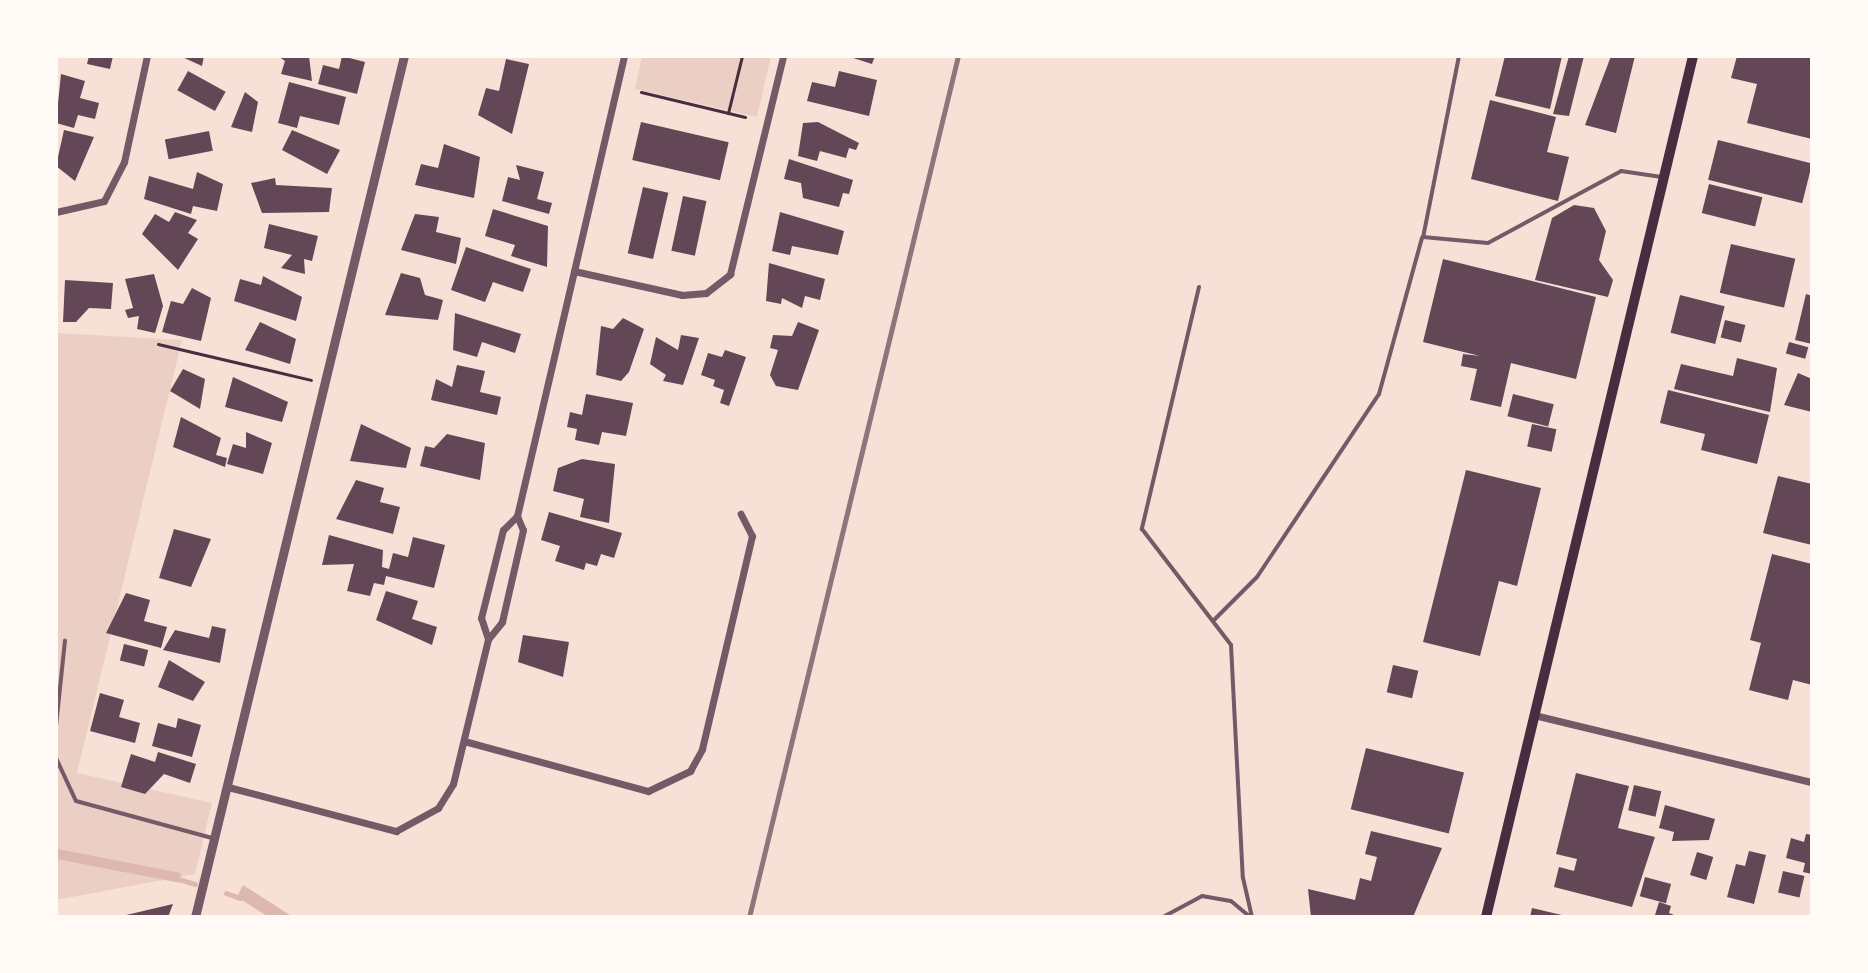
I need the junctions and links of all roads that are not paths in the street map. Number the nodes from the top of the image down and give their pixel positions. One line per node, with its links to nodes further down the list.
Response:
1 (147, 56): 8 (street)
2 (404, 56): 22 (street)
3 (624, 56): 10 (street)
4 (783, 56): 10 (street)
5 (1459, 56): 9 (lane)
6 (1693, 56): 7 (main road)
7 (1664, 178): 9 (lane); 17 (main road)
8 (56, 212)
9 (1423, 237): 14 (lane)
10 (574, 271): 13 (street)
11 (1199, 287): 14 (lane)
12 (741, 514): 19 (street)
13 (517, 516): 15 (street); 15 (street)
14 (1215, 619): 26 (lane)
15 (488, 639): 19 (street)
16 (65, 640): 18 (lane)
17 (1534, 715): 21 (street); 27 (main road)
18 (56, 726)
19 (464, 741): 22 (street)
20 (56, 758): 23 (lane)
21 (1812, 782)
22 (228, 787): 23 (street)
23 (215, 839): 24 (street)
24 (195, 917)
25 (1163, 917): 26 (lane)
26 (1251, 917)
27 (1486, 917)

